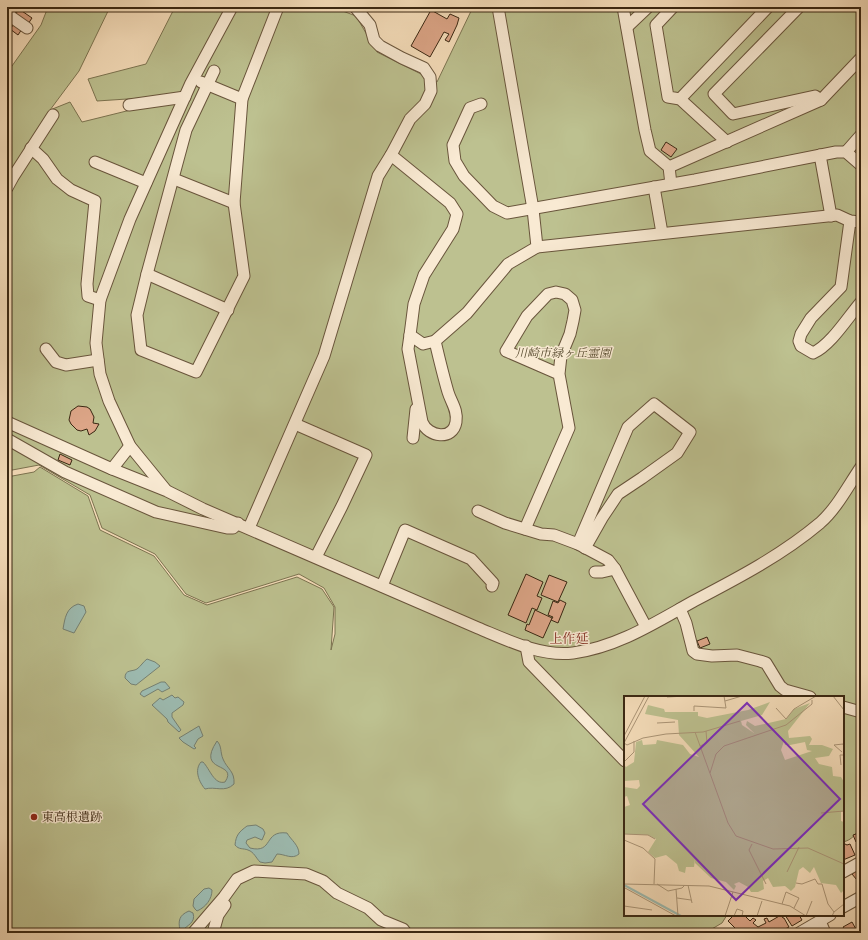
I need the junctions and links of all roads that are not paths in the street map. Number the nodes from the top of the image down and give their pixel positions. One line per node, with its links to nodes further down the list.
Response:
1 (12, 7): 12 (street)
2 (232, 7): 15 (street)
3 (278, 7): 18 (street)
4 (355, 7): 28 (street)
5 (498, 7): 39 (street)
6 (623, 7): 11 (street)
7 (648, 7): 11 (street)
8 (673, 7): 19 (street)
9 (768, 7): 19 (street)
10 (799, 7): 20 (street)
11 (627, 27): 32 (street)
12 (27, 28)
13 (861, 58): 20 (street)
14 (214, 71): 16 (street)
15 (194, 78): 16 (street); 17 (street)
16 (208, 85): 18 (street); 33 (street)
17 (185, 97): 22 (street); 34 (street)
18 (242, 99): 38 (street)
19 (680, 99): 25 (street)
20 (821, 100): 25 (street)
21 (482, 104): 39 (street)
22 (129, 105)
23 (53, 115): 26 (street)
24 (861, 135): 27 (street)
25 (726, 142): 32 (street)
26 (31, 148): 37 (street); 45 (street)
27 (846, 152): 29 (street); 31 (street)
28 (391, 155): 48 (street); 56 (street)
29 (820, 155): 35 (street); 40 (street)
30 (95, 162): 34 (street)
31 (861, 165)
32 (669, 167): 35 (street)
33 (174, 179): 38 (street); 44 (street)
34 (146, 183): 45 (street)
35 (671, 184): 36 (street)
36 (654, 187): 39 (street); 42 (street)
37 (7, 188)
38 (234, 203): 47 (street)
39 (533, 209): 43 (street)
40 (831, 216): 41 (street); 42 (street)
41 (856, 222): 46 (street)
42 (662, 234): 43 (street)
43 (537, 246): 49 (street)
44 (147, 274): 47 (street); 47 (street)
45 (100, 300): 53 (street)
46 (861, 302)
47 (228, 310)
48 (410, 335): 50 (street); 51 (street)
49 (435, 341): 50 (street); 55 (street)
50 (423, 344): 51 (street)
51 (408, 349): 55 (street)
52 (46, 350): 53 (street)
53 (98, 360): 60 (street)
54 (560, 374): 54 (street); 67 (street)
55 (417, 398): 58 (street)
56 (295, 424): 66 (street); 69 (street)
57 (8, 426): 62 (street)
58 (413, 438)
59 (7, 439): 65 (street)
60 (130, 446): 62 (street); 63 (street)
61 (861, 468): 74 (street)
62 (112, 469): 63 (street)
63 (167, 491): 65 (street)
64 (478, 511): 67 (street)
65 (238, 523): 66 (street)
66 (248, 528): 69 (street)
67 (525, 529): 68 (street)
68 (582, 546): 68 (street); 70 (street)
69 (316, 558): 72 (street)
70 (615, 568): 71 (street); 75 (street)
71 (595, 572)
72 (382, 586): 73 (street); 76 (street)
73 (492, 586)
74 (680, 609): 75 (street); 77 (street)
75 (646, 626): 76 (street)
76 (526, 646): 80 (street)
77 (806, 696)
78 (844, 707): 79 (street)
79 (861, 712)
80 (624, 761)
81 (861, 862): 82 (street)
82 (844, 871)
83 (224, 897): 88 (street); 89 (street); 90 (street)
84 (861, 897): 85 (street)
85 (844, 906)
86 (828, 916): 87 (street)
87 (820, 921): 91 (street); 92 (street)
88 (193, 933)
89 (212, 933)
90 (406, 933)
91 (799, 933)
92 (825, 933)

